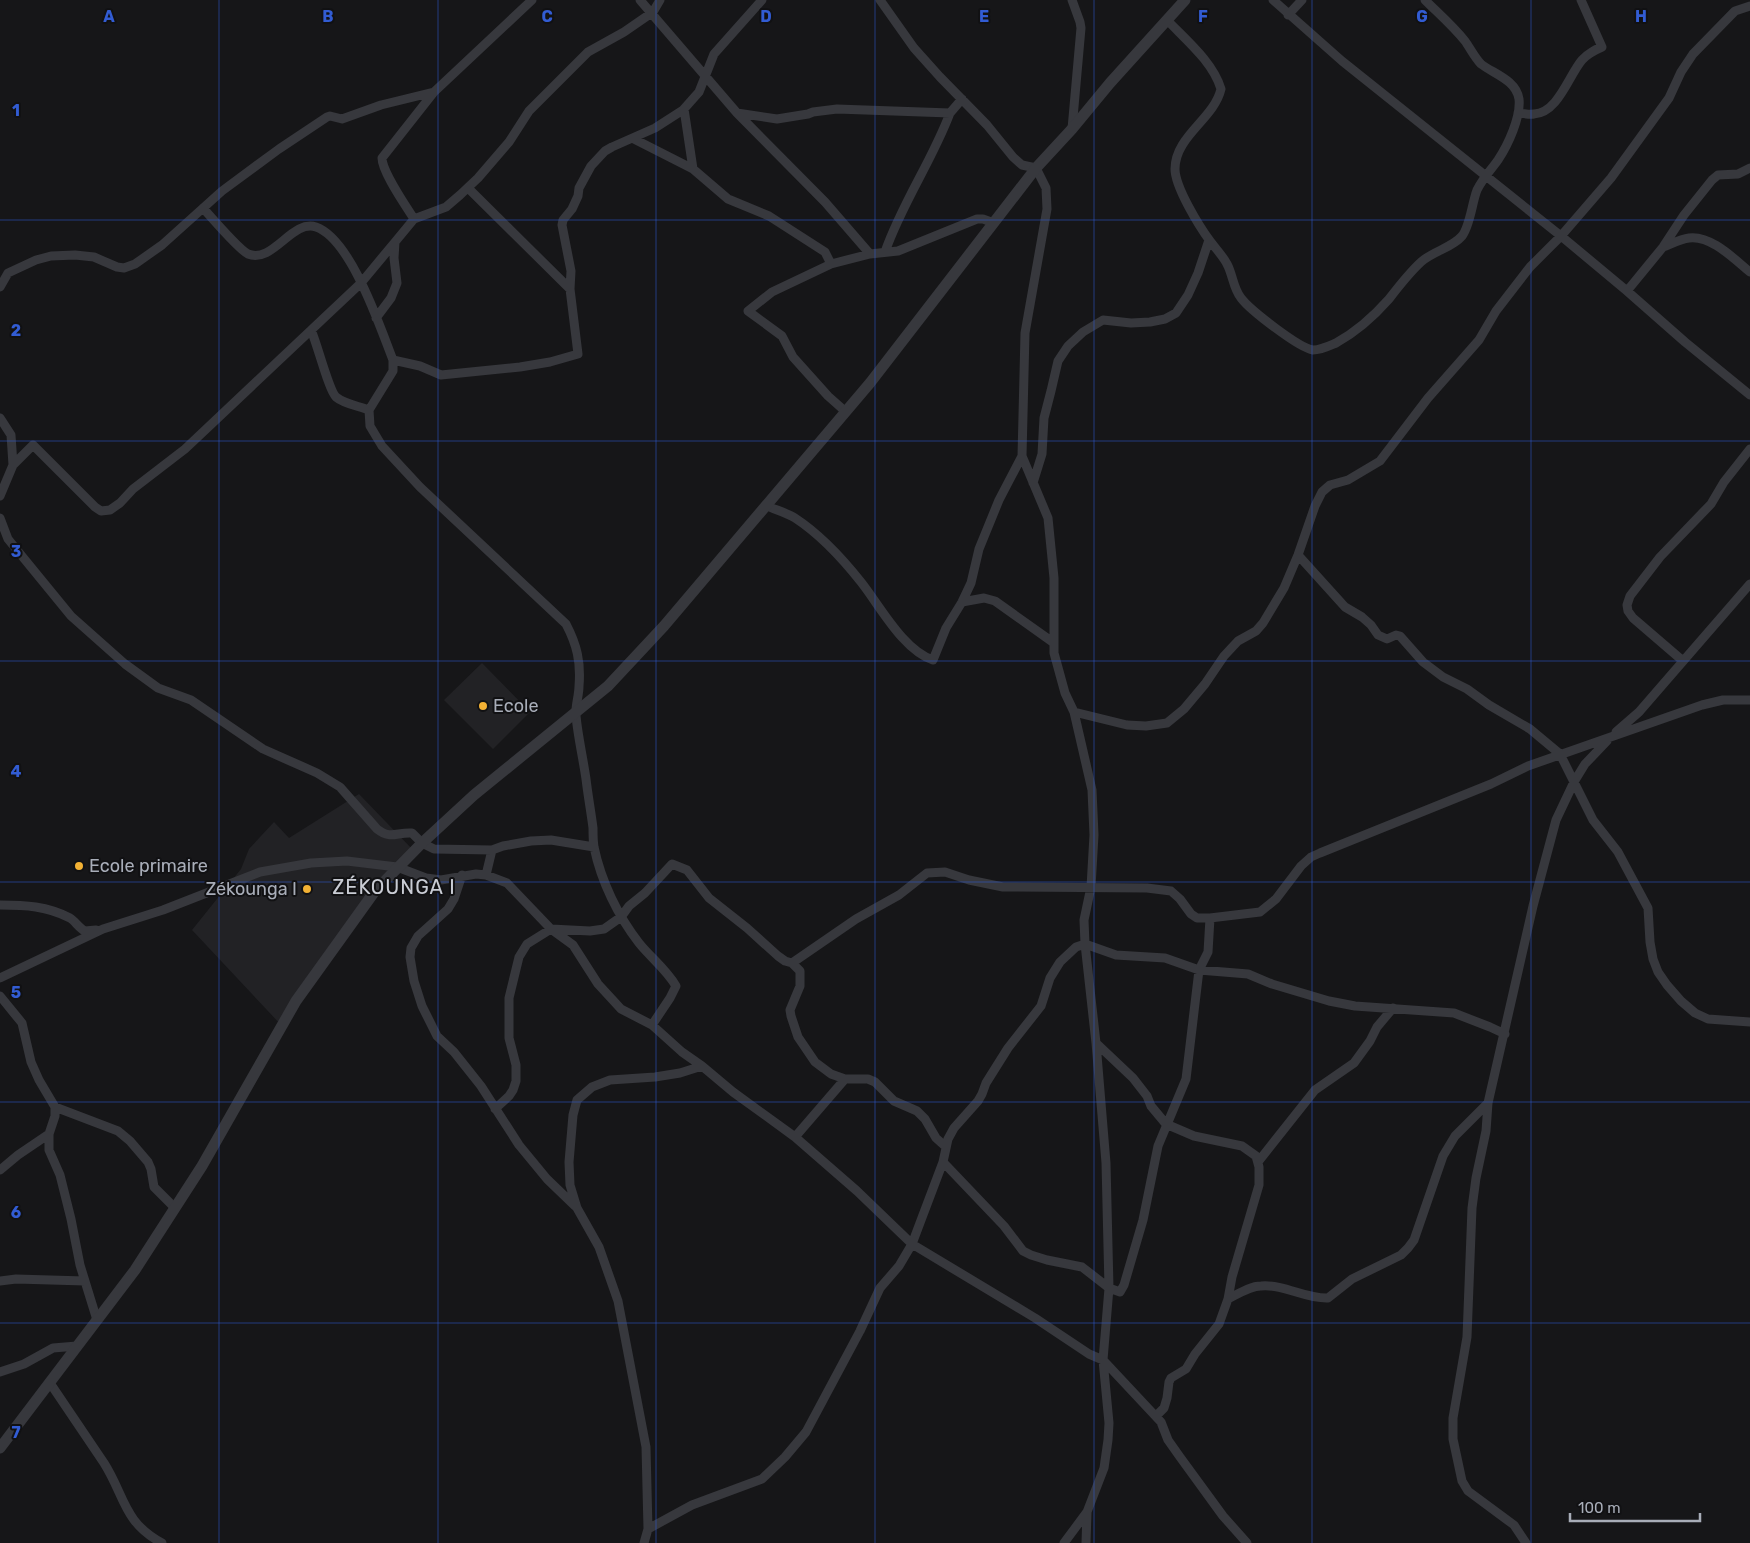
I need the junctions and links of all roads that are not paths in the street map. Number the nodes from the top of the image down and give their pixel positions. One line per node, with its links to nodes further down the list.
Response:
1 (532, 0): 17 (street)
2 (640, 0): 13 (street)
3 (660, 0): 13 (street)
4 (762, 0): 16 (street)
5 (880, 0): 18 (street)
6 (1072, 0): 23 (street)
7 (1185, 0): 15 (street)
8 (1273, 0): 14 (street)
9 (1302, 0): 14 (street)
10 (1425, 0): 22 (street)
11 (1581, 0): 22 (street)
12 (1750, 6): 33 (street)
13 (653, 12): 16 (street); 29 (street)
14 (1288, 15): 28 (street)
15 (1167, 20): 23 (street); 34 (street)
16 (705, 75): 19 (street); 20 (street)
17 (434, 92): 30 (street); 31 (street)
18 (962, 99): 21 (street); 25 (street)
19 (684, 109): 24 (street); 27 (street)
20 (737, 113): 21 (street); 38 (street)
21 (950, 113): 37 (street)
22 (1518, 113): 28 (street)
23 (1072, 128): 25 (street)
24 (634, 139): 27 (street); 44 (street)
25 (1036, 168): 32 (street); 54 (street)
26 (1750, 168): 36 (street)
27 (693, 169): 39 (street)
28 (1485, 176): 33 (street); 34 (street)
29 (468, 188): 31 (street); 44 (street)
30 (203, 208): 41 (street); 42 (street)
31 (414, 219): 35 (street)
32 (994, 223): 37 (street); 51 (street)
33 (1561, 236): 45 (street); 60 (street)
34 (1209, 240): 56 (street)
35 (395, 242): 42 (street); 46 (street)
36 (1663, 247): 40 (street); 45 (street)
37 (885, 252): 38 (street)
38 (870, 254): 39 (street)
39 (831, 264): 51 (street)
40 (1750, 272)
41 (4, 273): 43 (street)
42 (361, 283): 46 (street); 47 (street)
43 (0, 287)
44 (570, 289): 48 (street)
45 (1627, 291): 49 (street)
46 (376, 318): 48 (street)
47 (311, 330): 50 (street); 55 (street)
48 (393, 360): 50 (street)
49 (1750, 395)
50 (369, 410): 67 (street)
51 (846, 412): 58 (street)
52 (0, 418): 55 (street)
53 (1750, 449): 64 (street)
54 (1022, 456): 56 (street); 62 (street)
55 (13, 465): 57 (street)
56 (1033, 483): 63 (street)
57 (0, 496)
58 (767, 506): 62 (street); 67 (street)
59 (0, 518): 71 (street)
60 (1298, 555): 66 (street); 69 (street)
61 (1750, 584): 64 (street)
62 (962, 602): 63 (street)
63 (1054, 643): 66 (street)
64 (1683, 662): 68 (street)
65 (1750, 700): 68 (street)
66 (1074, 712): 77 (street)
67 (576, 713): 71 (street); 72 (street)
68 (1610, 737): 69 (street); 70 (street)
69 (1560, 754): 70 (street); 80 (street)
70 (1574, 782): 89 (street); 91 (street)
71 (422, 843): 73 (street); 74 (street)
72 (594, 847): 73 (street); 79 (street)
73 (492, 850): 75 (street)
74 (397, 867): 76 (street); 82 (street); 105 (street)
75 (486, 874): 76 (street); 81 (street)
76 (462, 876): 97 (street)
77 (1091, 887): 80 (street); 83 (street); 84 (street)
78 (0, 905): 82 (street)
79 (621, 917): 81 (street); 84 (street); 90 (street)
80 (1210, 918): 85 (street)
81 (551, 928): 90 (street); 97 (street)
82 (103, 929): 86 (street)
83 (1084, 944): 85 (street); 92 (street); 101 (street)
84 (792, 963): 94 (street)
85 (1199, 970): 88 (street); 98 (street)
86 (0, 978)
87 (0, 996): 96 (street)
88 (1393, 1008): 91 (street); 103 (street)
89 (1750, 1022)
90 (652, 1025): 93 (street)
91 (1505, 1034): 95 (street)
92 (1096, 1043): 98 (street); 110 (street)
93 (702, 1066): 100 (street); 106 (street)
94 (845, 1079): 100 (street); 101 (street)
95 (1488, 1103): 111 (street); 126 (street)
96 (55, 1107): 99 (street); 105 (street)
97 (495, 1109): 106 (street)
98 (1166, 1124): 103 (street); 110 (street)
99 (49, 1134): 104 (street); 109 (street)
100 (795, 1137): 107 (street)
101 (946, 1147): 102 (street)
102 (943, 1162): 107 (street); 110 (street)
103 (1258, 1162): 111 (street)
104 (0, 1170)
105 (175, 1208): 112 (street)
106 (576, 1208): 120 (street)
107 (912, 1244): 114 (street); 120 (street)
108 (0, 1281): 109 (street)
109 (85, 1281): 112 (street)
110 (1109, 1288): 114 (street)
111 (1228, 1299): 117 (street)
112 (97, 1320): 113 (street)
113 (78, 1346): 115 (street); 116 (street)
114 (1103, 1360): 117 (street); 119 (street)
115 (0, 1372)
116 (50, 1384): 118 (street); 121 (street)
117 (1156, 1416): 125 (street)
118 (0, 1448)
119 (1088, 1512): 123 (street); 124 (street)
120 (648, 1529): 122 (street)
121 (162, 1543)
122 (644, 1543)
123 (1064, 1543)
124 (1086, 1543)
125 (1247, 1543)
126 (1526, 1543)

